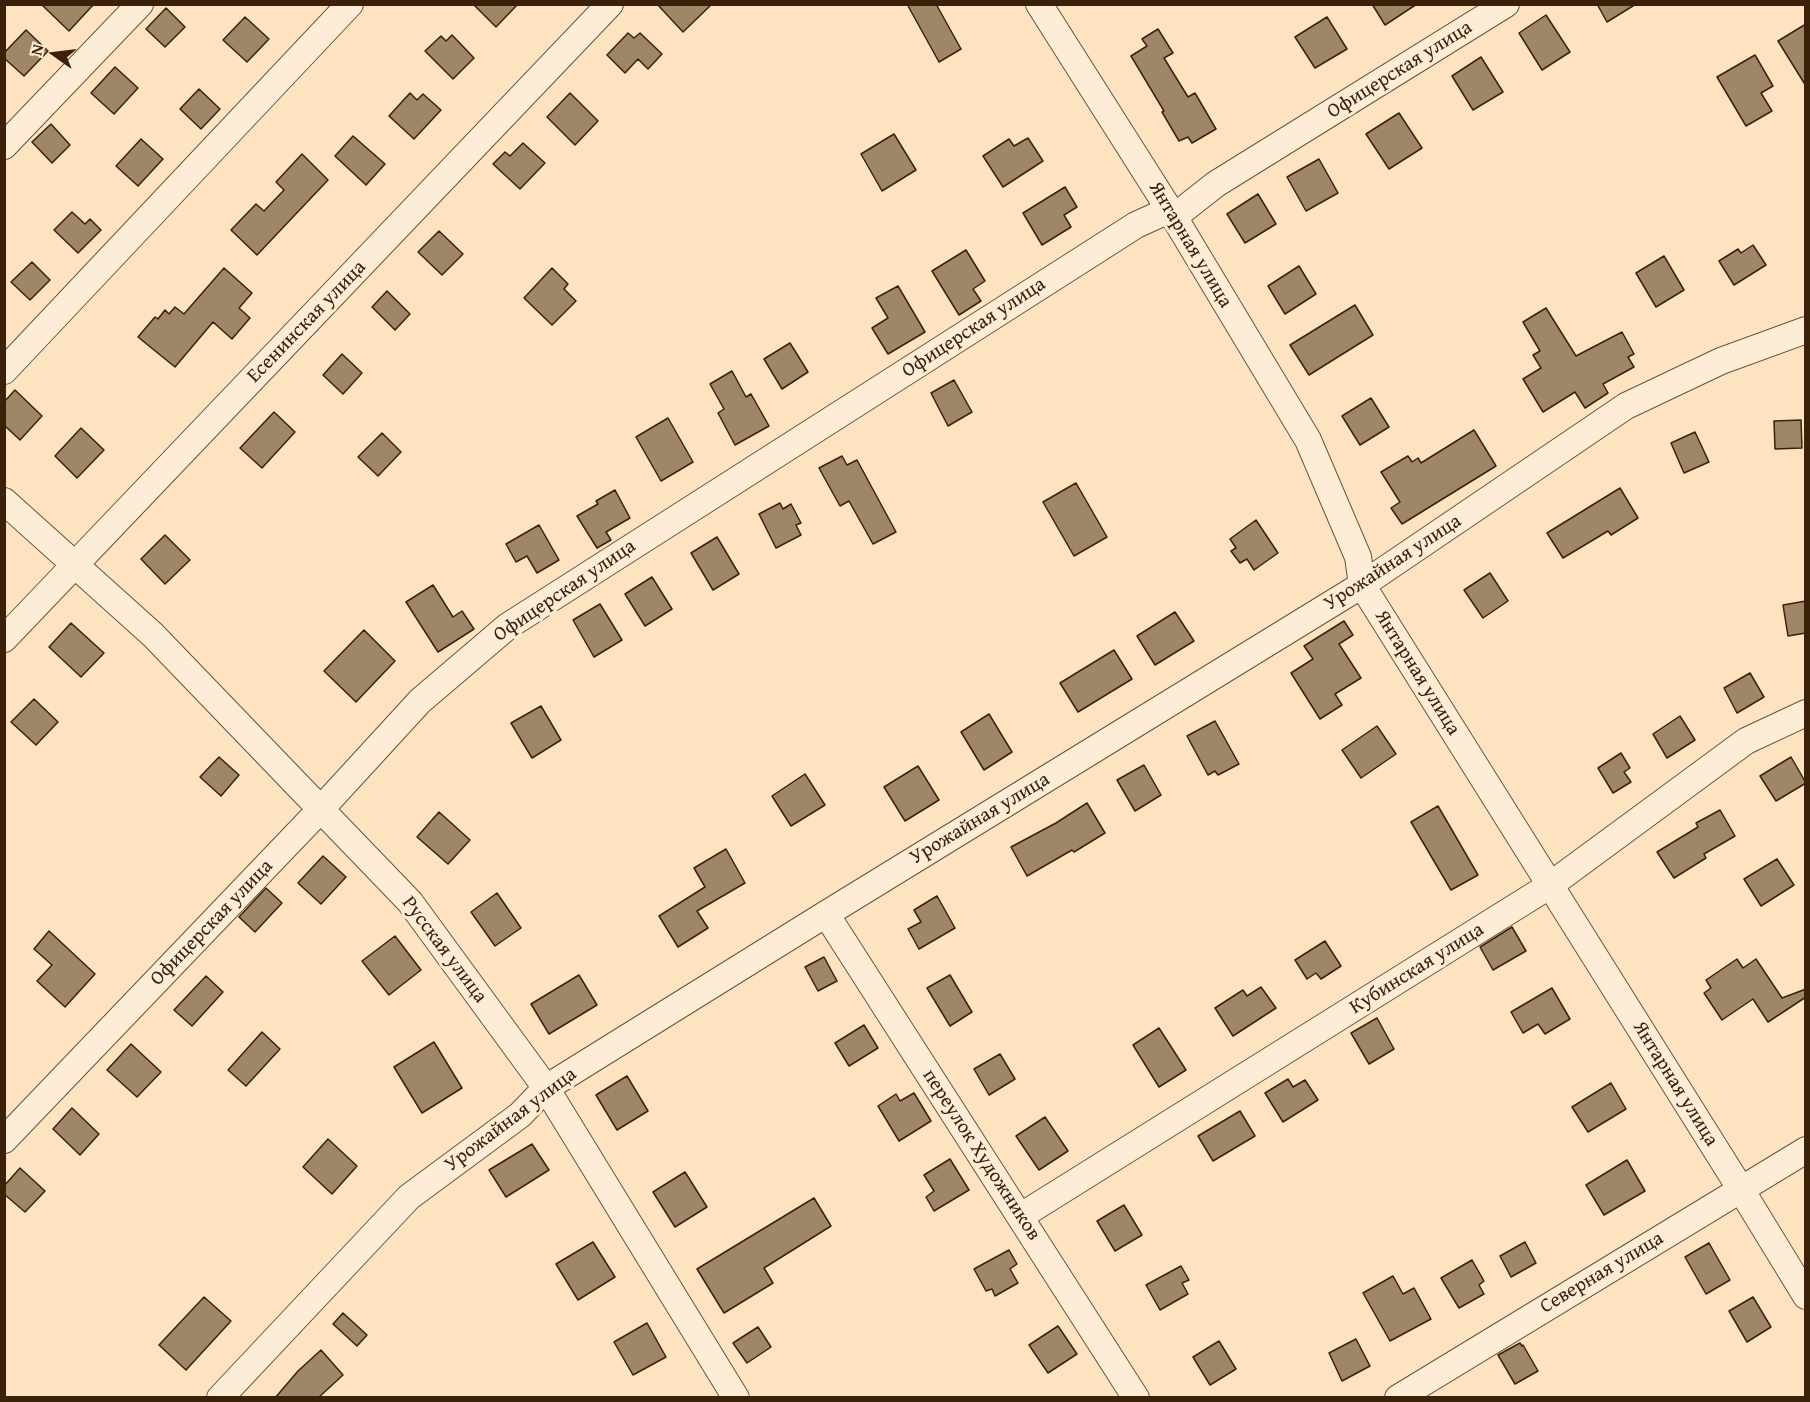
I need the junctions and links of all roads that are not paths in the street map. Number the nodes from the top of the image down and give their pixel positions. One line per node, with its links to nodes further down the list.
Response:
1 (140, 4): 6 (street)
2 (350, 4): 9 (street)
3 (610, 4): 11 (street, Есенинская улица)
4 (1039, 4): 7 (street, Янтарная улица)
5 (1506, 4): 7 (street, Офицерская улица)
6 (4, 146)
7 (1171, 213): 12 (street, Янтарная улица); 15 (street, Офицерская улица)
8 (1806, 330): 12 (street, Урожайная улица)
9 (4, 371)
10 (4, 501): 11 (street, Русская улица)
11 (75, 564): 13 (street, Есенинская улица); 15 (street, Русская улица)
12 (1362, 585): 16 (street, Янтарная улица); 17 (street, Урожайная улица)
13 (4, 639)
14 (1806, 713): 16 (street, Кубинская улица)
15 (321, 809): 18 (street, Русская улица); 19 (street, Офицерская улица)
16 (1550, 886): 21 (street, Янтарная улица); 22 (street, Кубинская улица)
17 (826, 914): 18 (street, Урожайная улица); 22 (street, переулок Художников)
18 (546, 1088): 24 (street, Урожайная улица); 25 (street, Русская улица)
19 (4, 1140)
20 (1806, 1150): 21 (street, Северная улица)
21 (1740, 1188): 23 (street, Янтарная улица); 27 (street, Северная улица)
22 (1021, 1216): 26 (street, переулок Художников)
23 (1806, 1296)
24 (220, 1398)
25 (736, 1398)
26 (1136, 1398)
27 (1398, 1398)

